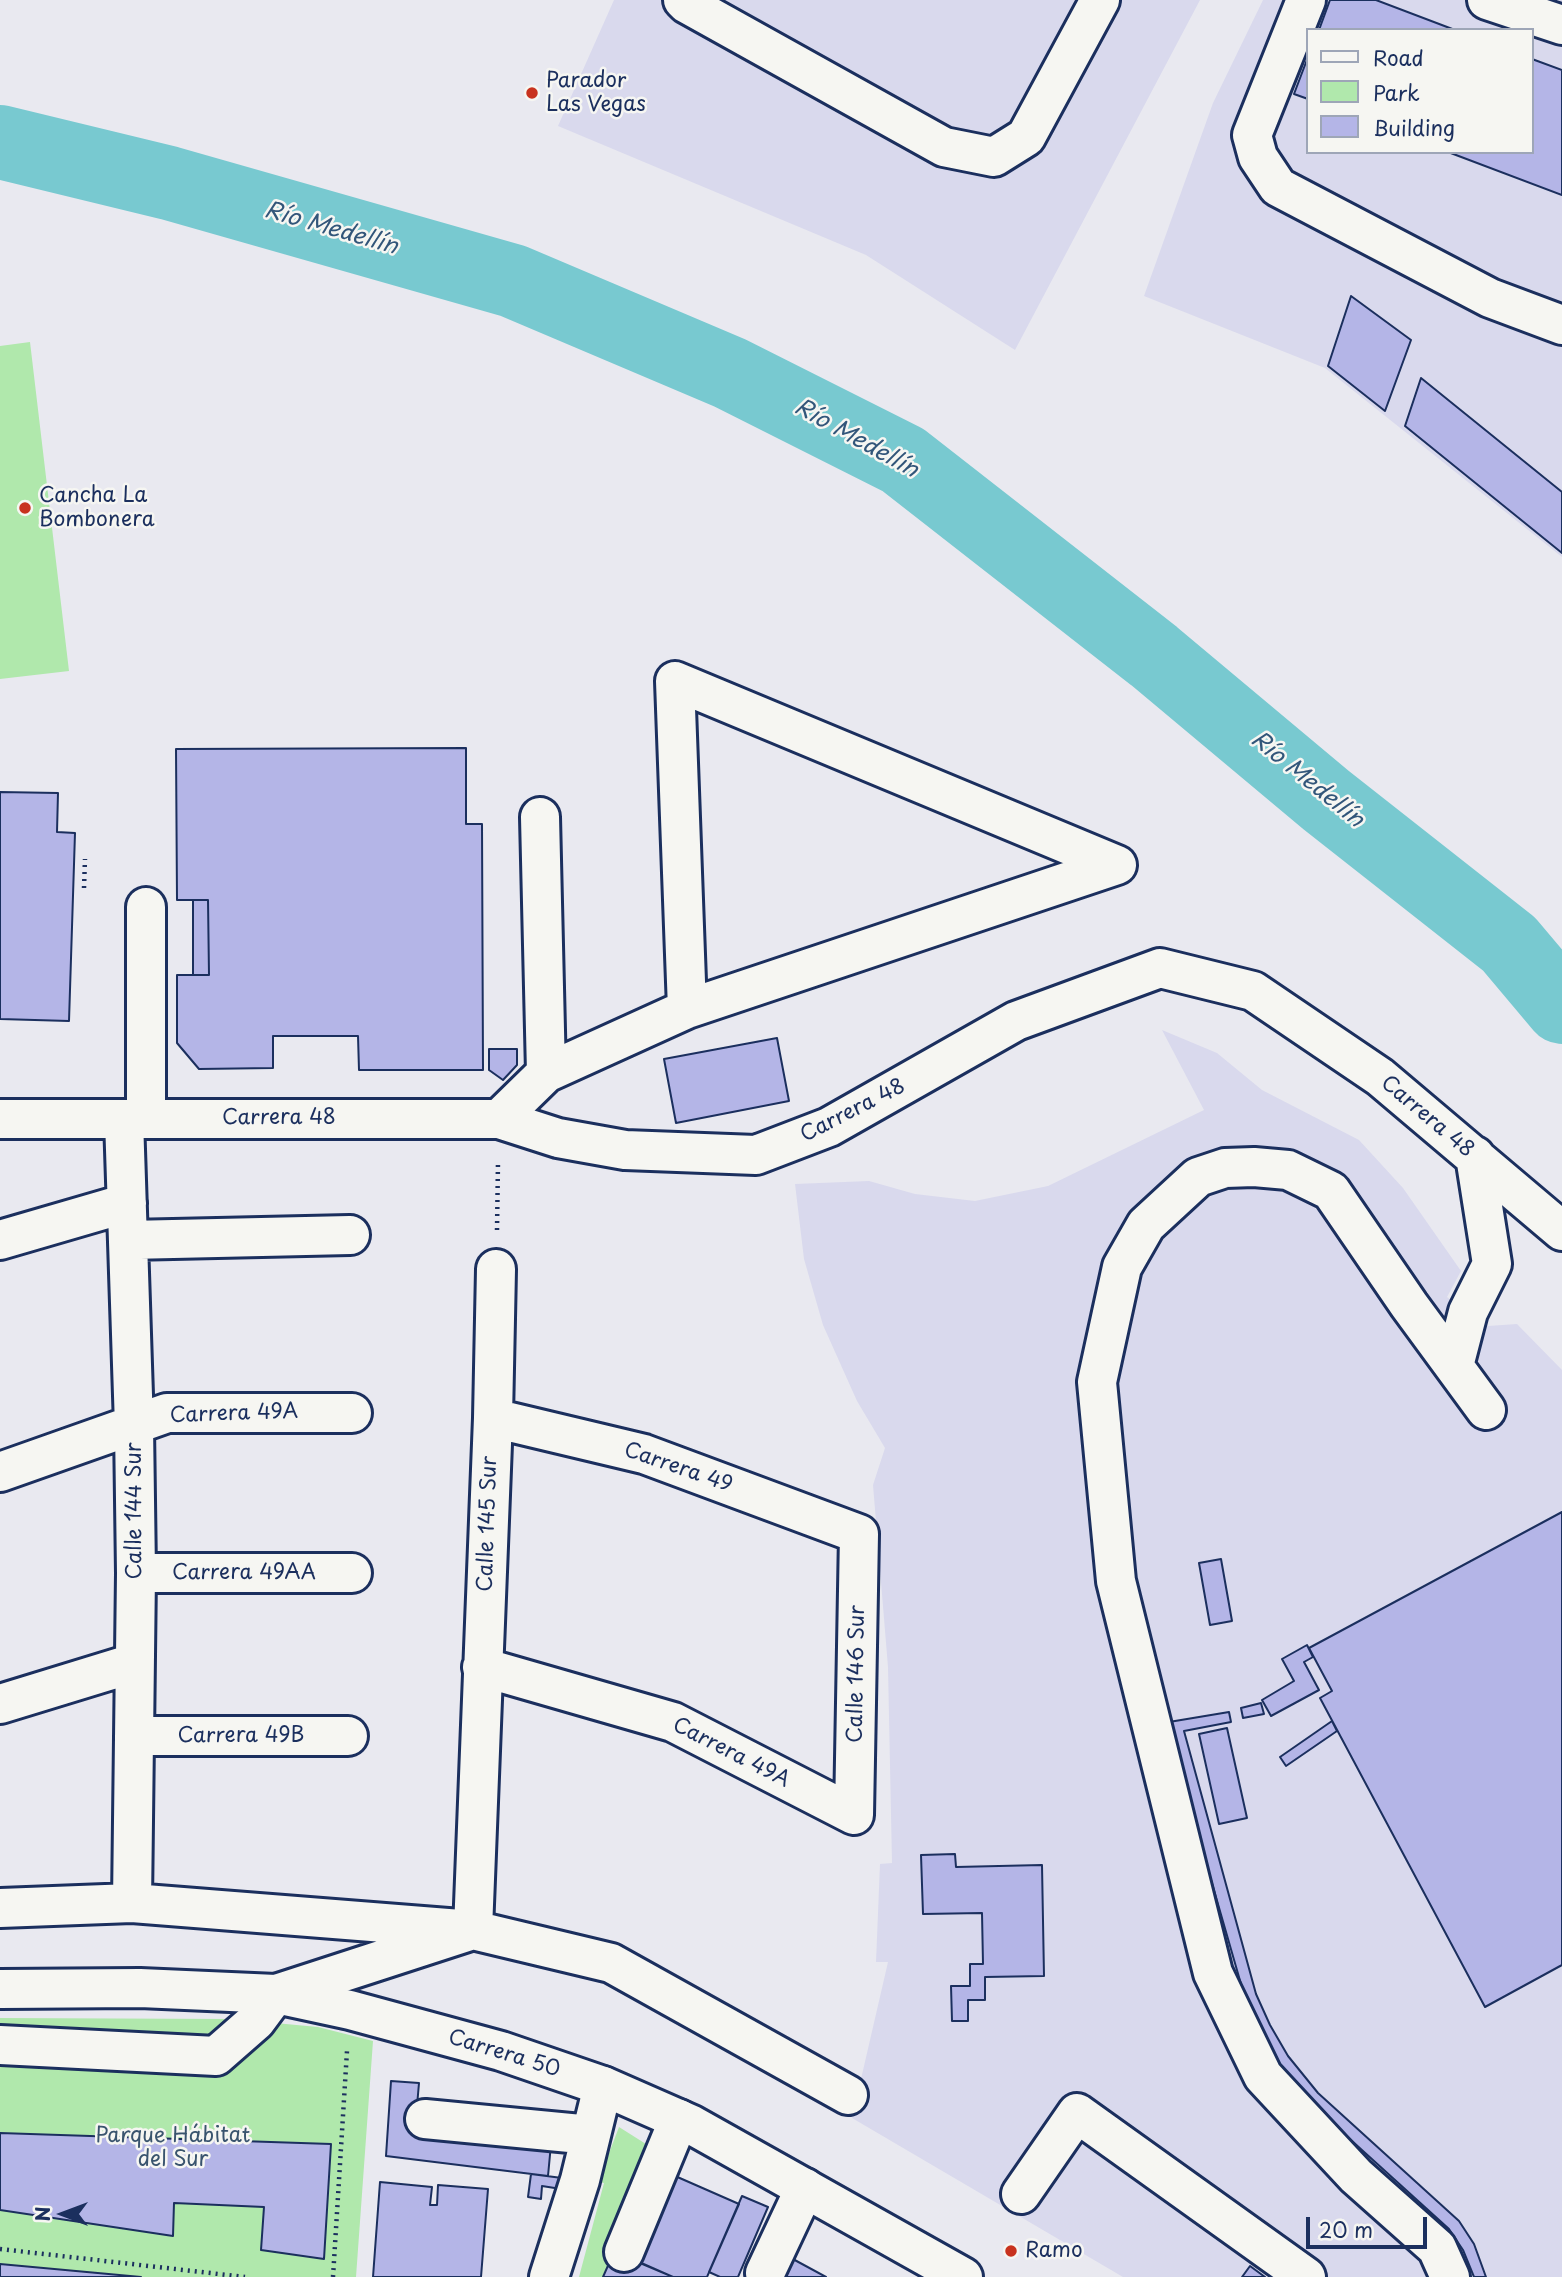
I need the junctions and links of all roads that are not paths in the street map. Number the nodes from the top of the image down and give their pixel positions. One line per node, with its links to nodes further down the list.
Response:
1 (683, 0): 2 (street)
2 (1100, 0)
3 (1306, 0): 6 (street)
4 (1487, 0): 5 (street)
5 (1562, 25)
6 (1562, 325)
7 (540, 817): 10 (street)
8 (146, 907): 12 (street, Calle 144 Sur)
9 (687, 1009): 9 (street); 10 (street)
10 (546, 1073): 13 (street)
11 (0, 1119): 12 (street, Carrera 48)
12 (135, 1119): 13 (street, Carrera 48); 15 (street, Calle 144 Sur)
13 (499, 1119): 14 (street, Carrera 48)
14 (1475, 1156): 16 (street, Carrera 48); 20 (street)
15 (128, 1222): 17 (street); 18 (street); 24 (street, Calle 144 Sur)
16 (1561, 1230)
17 (350, 1236)
18 (0, 1240)
19 (496, 1269): 23 (street, Calle 145 Sur)
20 (1454, 1366): 21 (street); 53 (street)
21 (1486, 1410)
22 (352, 1413): 24 (street, Carrera 49A)
23 (493, 1418): 26 (street, Carrera 49); 30 (street, Calle 145 Sur)
24 (134, 1426): 25 (street, Carrera 49A); 27 (street, Calle 144 Sur)
25 (0, 1472)
26 (859, 1534): 34 (street, Calle 146 Sur)
27 (136, 1573): 28 (street, Carrera 49AA); 29 (street, Calle 144 Sur)
28 (352, 1573)
29 (134, 1663): 31 (street); 32 (street, Calle 144 Sur)
30 (482, 1667): 34 (street, Carrera 49A); 37 (street, Calle 145 Sur)
31 (0, 1704)
32 (134, 1737): 33 (street, Carrera 49B); 35 (street, Calle 144 Sur)
33 (348, 1737)
34 (854, 1815)
35 (132, 1903): 36 (street); 37 (street)
36 (0, 1908)
37 (472, 1930): 39 (street); 42 (street)
38 (0, 1989): 39 (street, Carrera 50)
39 (276, 1994): 40 (street); 41 (street, Carrera 50)
40 (0, 2045)
41 (603, 2087): 44 (street, Carrera 50); 45 (street)
42 (848, 2095)
43 (425, 2119): 45 (street)
44 (678, 2119): 46 (street, Carrera 50); 48 (street)
45 (591, 2136): 50 (street)
46 (805, 2188): 49 (street); 51 (street, Carrera 50)
47 (1021, 2194): 52 (street)
48 (624, 2252)
49 (765, 2273)
50 (550, 2277)
51 (963, 2277)
52 (1306, 2277)
53 (1450, 2277)

